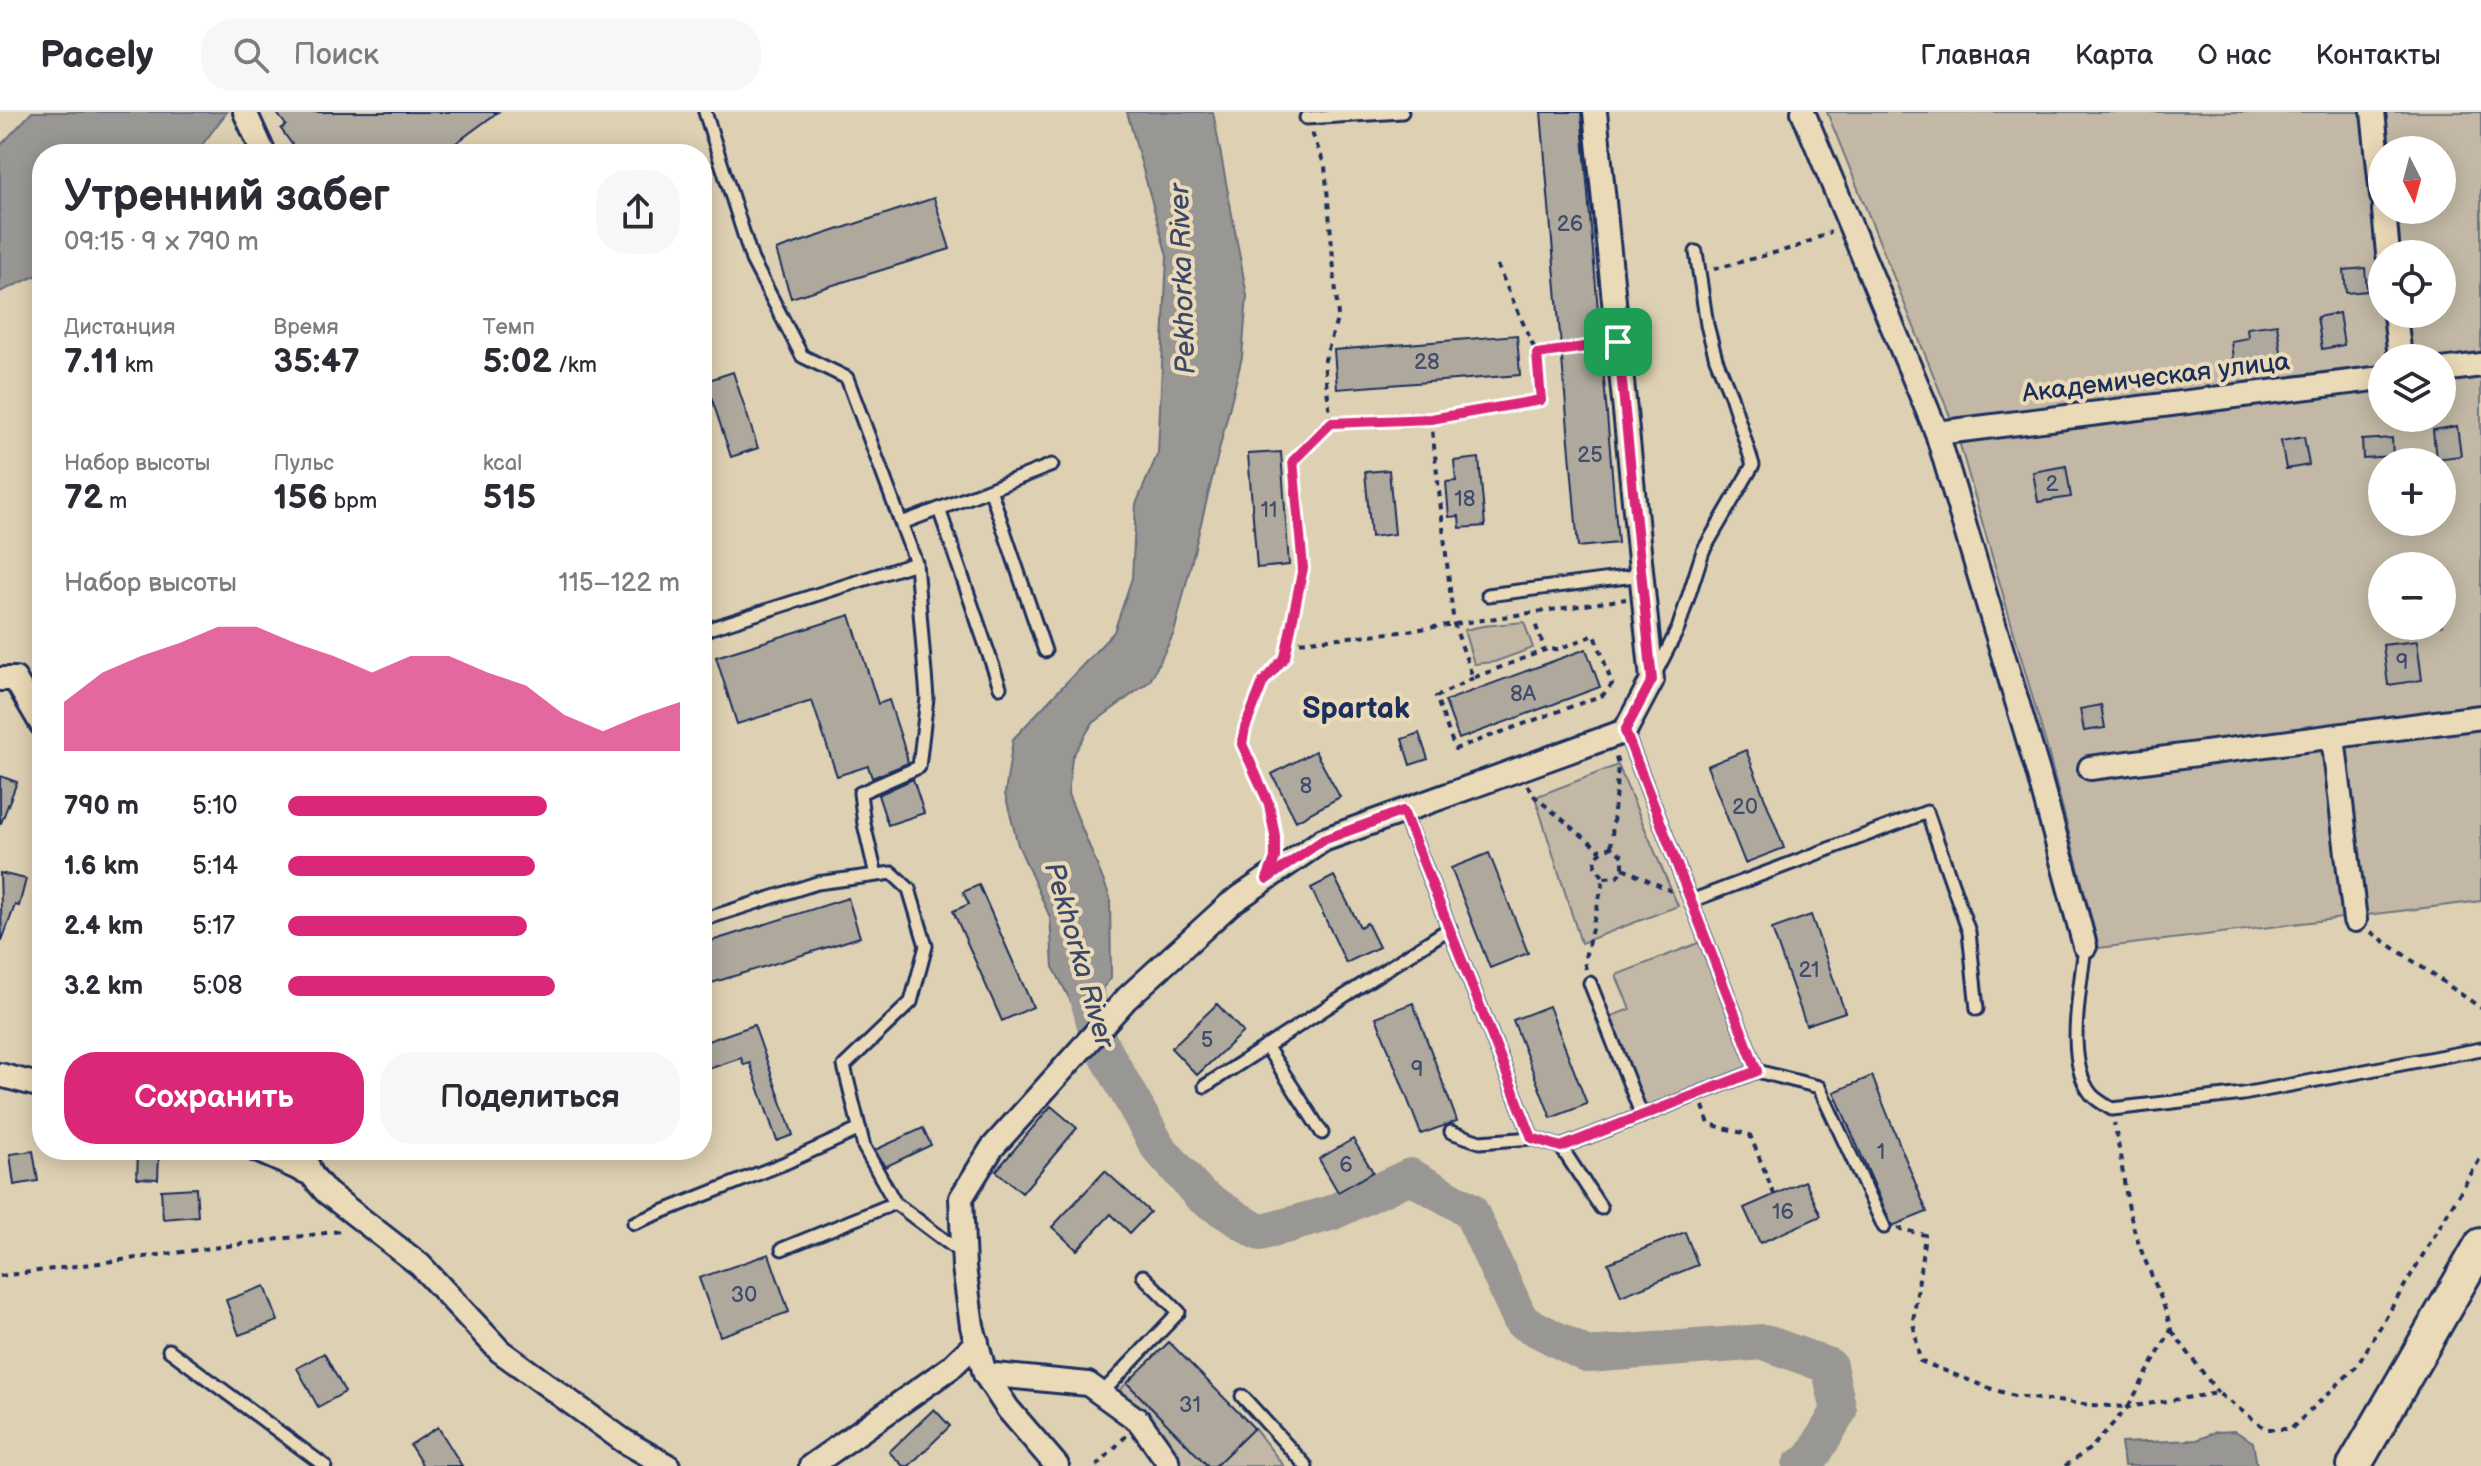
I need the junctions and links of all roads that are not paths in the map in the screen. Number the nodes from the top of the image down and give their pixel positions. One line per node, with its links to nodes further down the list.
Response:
1 (245, 112): 9 (street)
2 (705, 112): 18 (lane)
3 (1402, 112): 7 (lane)
4 (1595, 112): 20 (street)
5 (1803, 112): 14 (street)
6 (2373, 112): 8 (street)
7 (1306, 118)
8 (2376, 136)
9 (259, 144)
10 (1696, 252): 25 (lane)
11 (2481, 365): 12 (street)
12 (2456, 368)
13 (2368, 380): 14 (street, Академическая улица)
14 (1937, 433): 38 (street)
15 (1052, 465): 16 (lane)
16 (990, 489): 17 (lane); 23 (lane)
17 (939, 509): 18 (lane); 26 (lane)
18 (902, 523): 19 (lane)
19 (916, 563): 22 (lane); 33 (lane)
20 (1643, 586): 21 (lane); 25 (street)
21 (1488, 595)
22 (712, 628)
23 (1045, 651)
24 (0, 679): 27 (street)
25 (1652, 680): 29 (street)
26 (1000, 687)
27 (32, 708)
28 (2481, 717): 30 (street)
29 (1616, 734): 32 (street); 34 (lane)
30 (2333, 737): 31 (street); 36 (street)
31 (2090, 768)
32 (1403, 811): 37 (lane); 62 (street)
33 (876, 875): 35 (lane); 48 (lane)
34 (1691, 901): 40 (lane); 43 (lane)
35 (712, 917)
36 (2355, 920)
37 (1450, 928): 41 (lane); 51 (lane)
38 (2085, 946): 42 (lane)
39 (1590, 983): 47 (lane)
40 (1977, 1009)
41 (1266, 1046): 46 (lane); 50 (lane)
42 (2481, 1049)
43 (1757, 1071): 47 (lane); 59 (lane)
44 (0, 1075): 45 (street)
45 (32, 1083)
46 (1205, 1086)
47 (1642, 1116): 52 (lane)
48 (860, 1129): 56 (lane); 58 (lane)
49 (1451, 1132): 51 (lane)
50 (1322, 1133)
51 (1532, 1138): 52 (lane)
52 (1561, 1147): 57 (lane)
53 (279, 1160): 55 (street)
54 (306, 1160): 55 (street)
55 (311, 1174): 70 (street)
56 (895, 1203): 61 (lane); 62 (lane)
57 (1601, 1208)
58 (634, 1223)
59 (1884, 1227)
60 (2481, 1245): 75 (main road)
61 (782, 1249)
62 (963, 1254): 64 (street)
63 (1143, 1276): 67 (lane)
64 (977, 1342): 66 (street); 71 (street)
65 (169, 1350): 69 (lane)
66 (985, 1374): 67 (street); 72 (street)
67 (1101, 1394): 73 (street)
68 (1242, 1396): 74 (lane)
69 (325, 1466)
70 (668, 1466)
71 (811, 1466)
72 (1057, 1466)
73 (1168, 1466)
74 (1306, 1466)
75 (2354, 1466)

